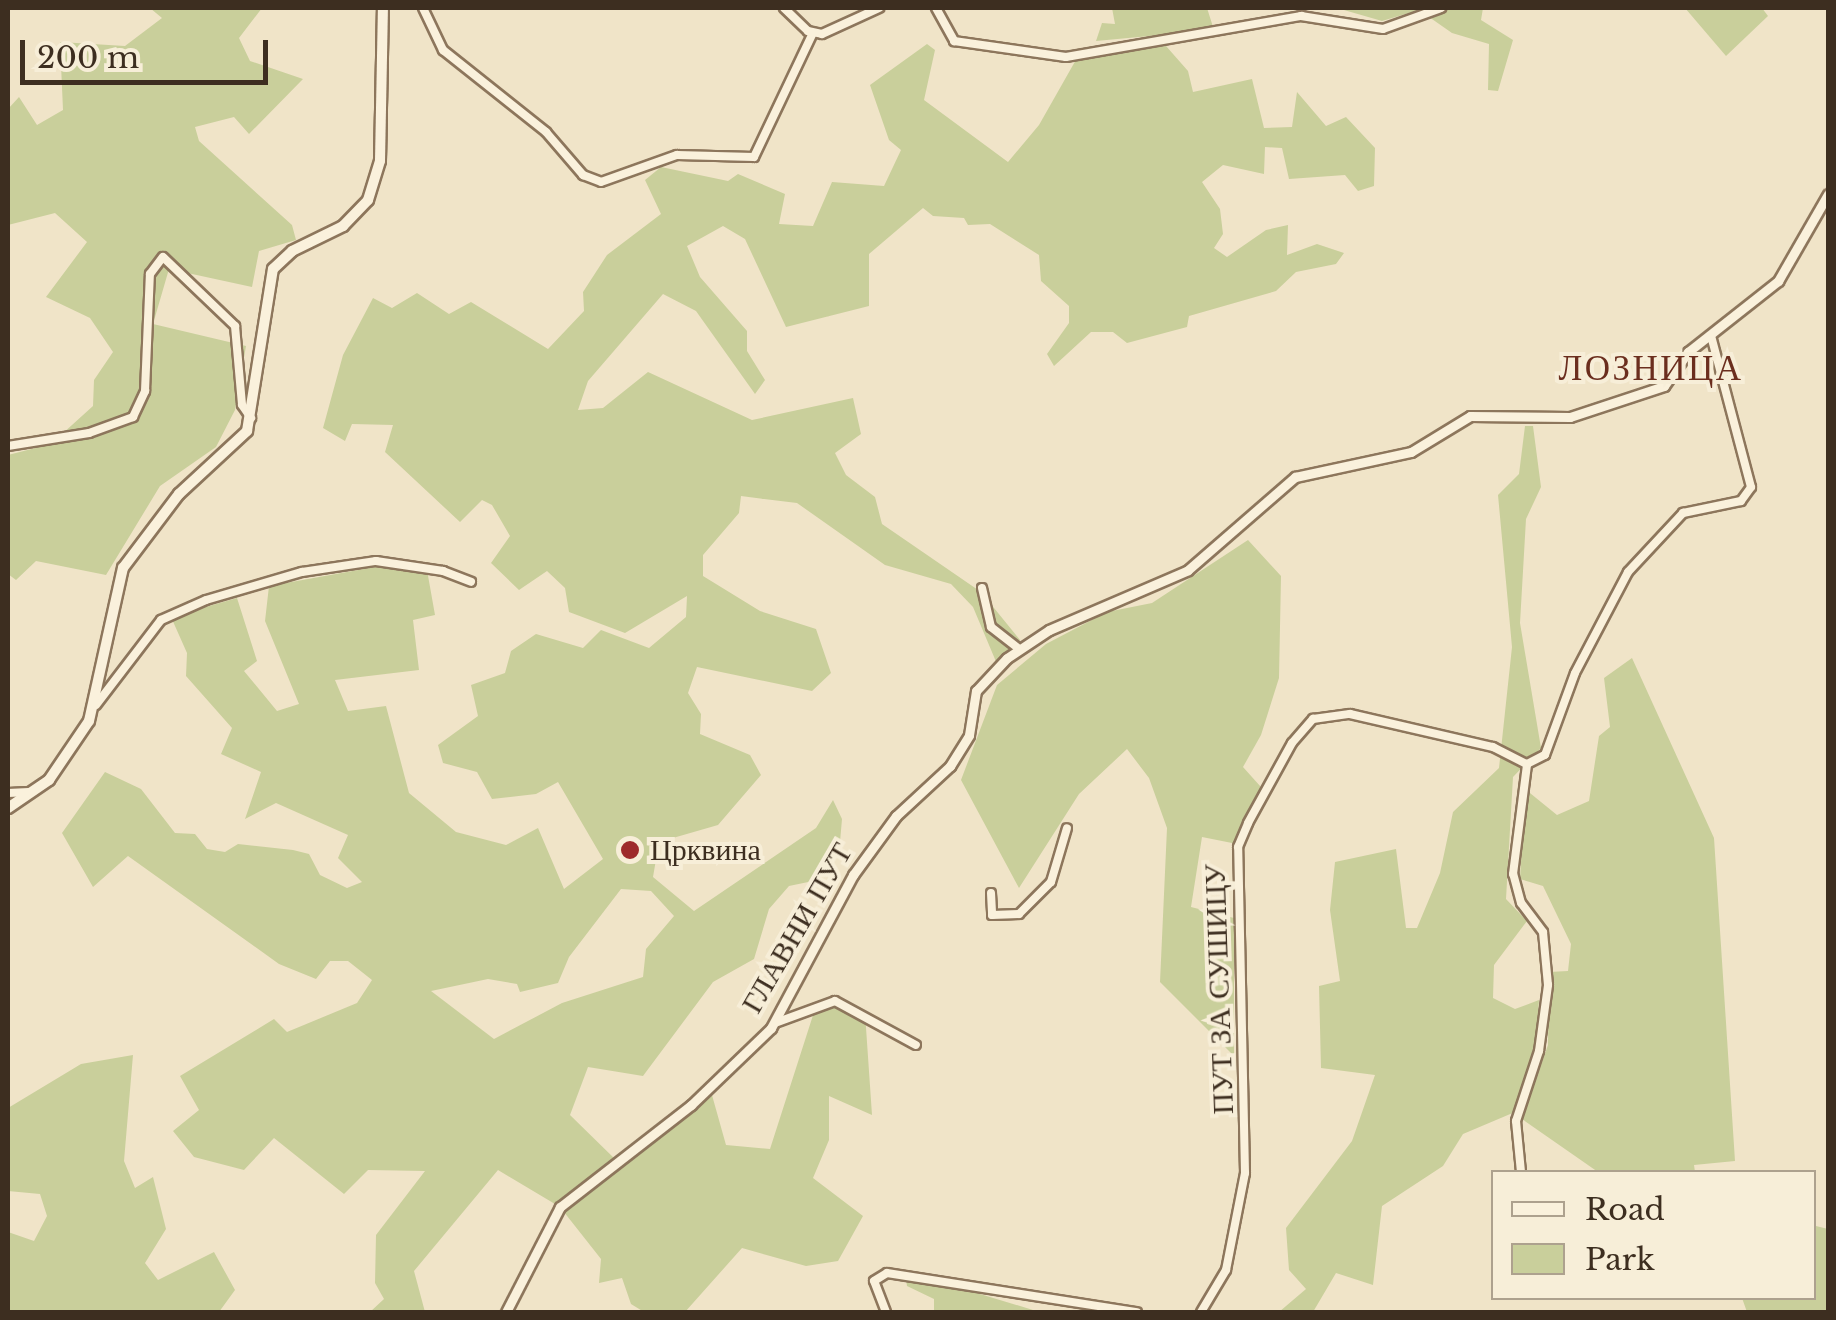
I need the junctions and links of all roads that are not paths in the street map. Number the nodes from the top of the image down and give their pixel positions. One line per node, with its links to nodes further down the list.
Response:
1 (382, 8): 10 (main road)
2 (423, 8): 7 (street)
3 (784, 8): 7 (street)
4 (879, 8): 7 (street)
5 (936, 8): 6 (street)
6 (1441, 8)
7 (813, 33)
8 (1828, 194): 9 (street, ГЛАВНИ ПУТ)
9 (1712, 336): 14 (street, ГЛАВНИ ПУТ); 16 (street)
10 (252, 419): 11 (street); 15 (main road)
11 (8, 446)
12 (470, 582): 15 (street)
13 (982, 588): 14 (street)
14 (1019, 649): 22 (street, ГЛАВНИ ПУТ)
15 (96, 705): 17 (main road)
16 (1527, 764): 24 (street); 28 (street, ПУТ ЗА СУШИЦУ)
17 (34, 792): 18 (street); 19 (main road)
18 (8, 793)
19 (8, 808)
20 (1067, 828): 21 (street)
21 (991, 893)
22 (775, 1023): 23 (street); 25 (street, ГЛАВНИ ПУТ)
23 (916, 1045)
24 (1521, 1170)
25 (506, 1312)
26 (886, 1312): 27 (street)
27 (1137, 1312)
28 (1201, 1312)

